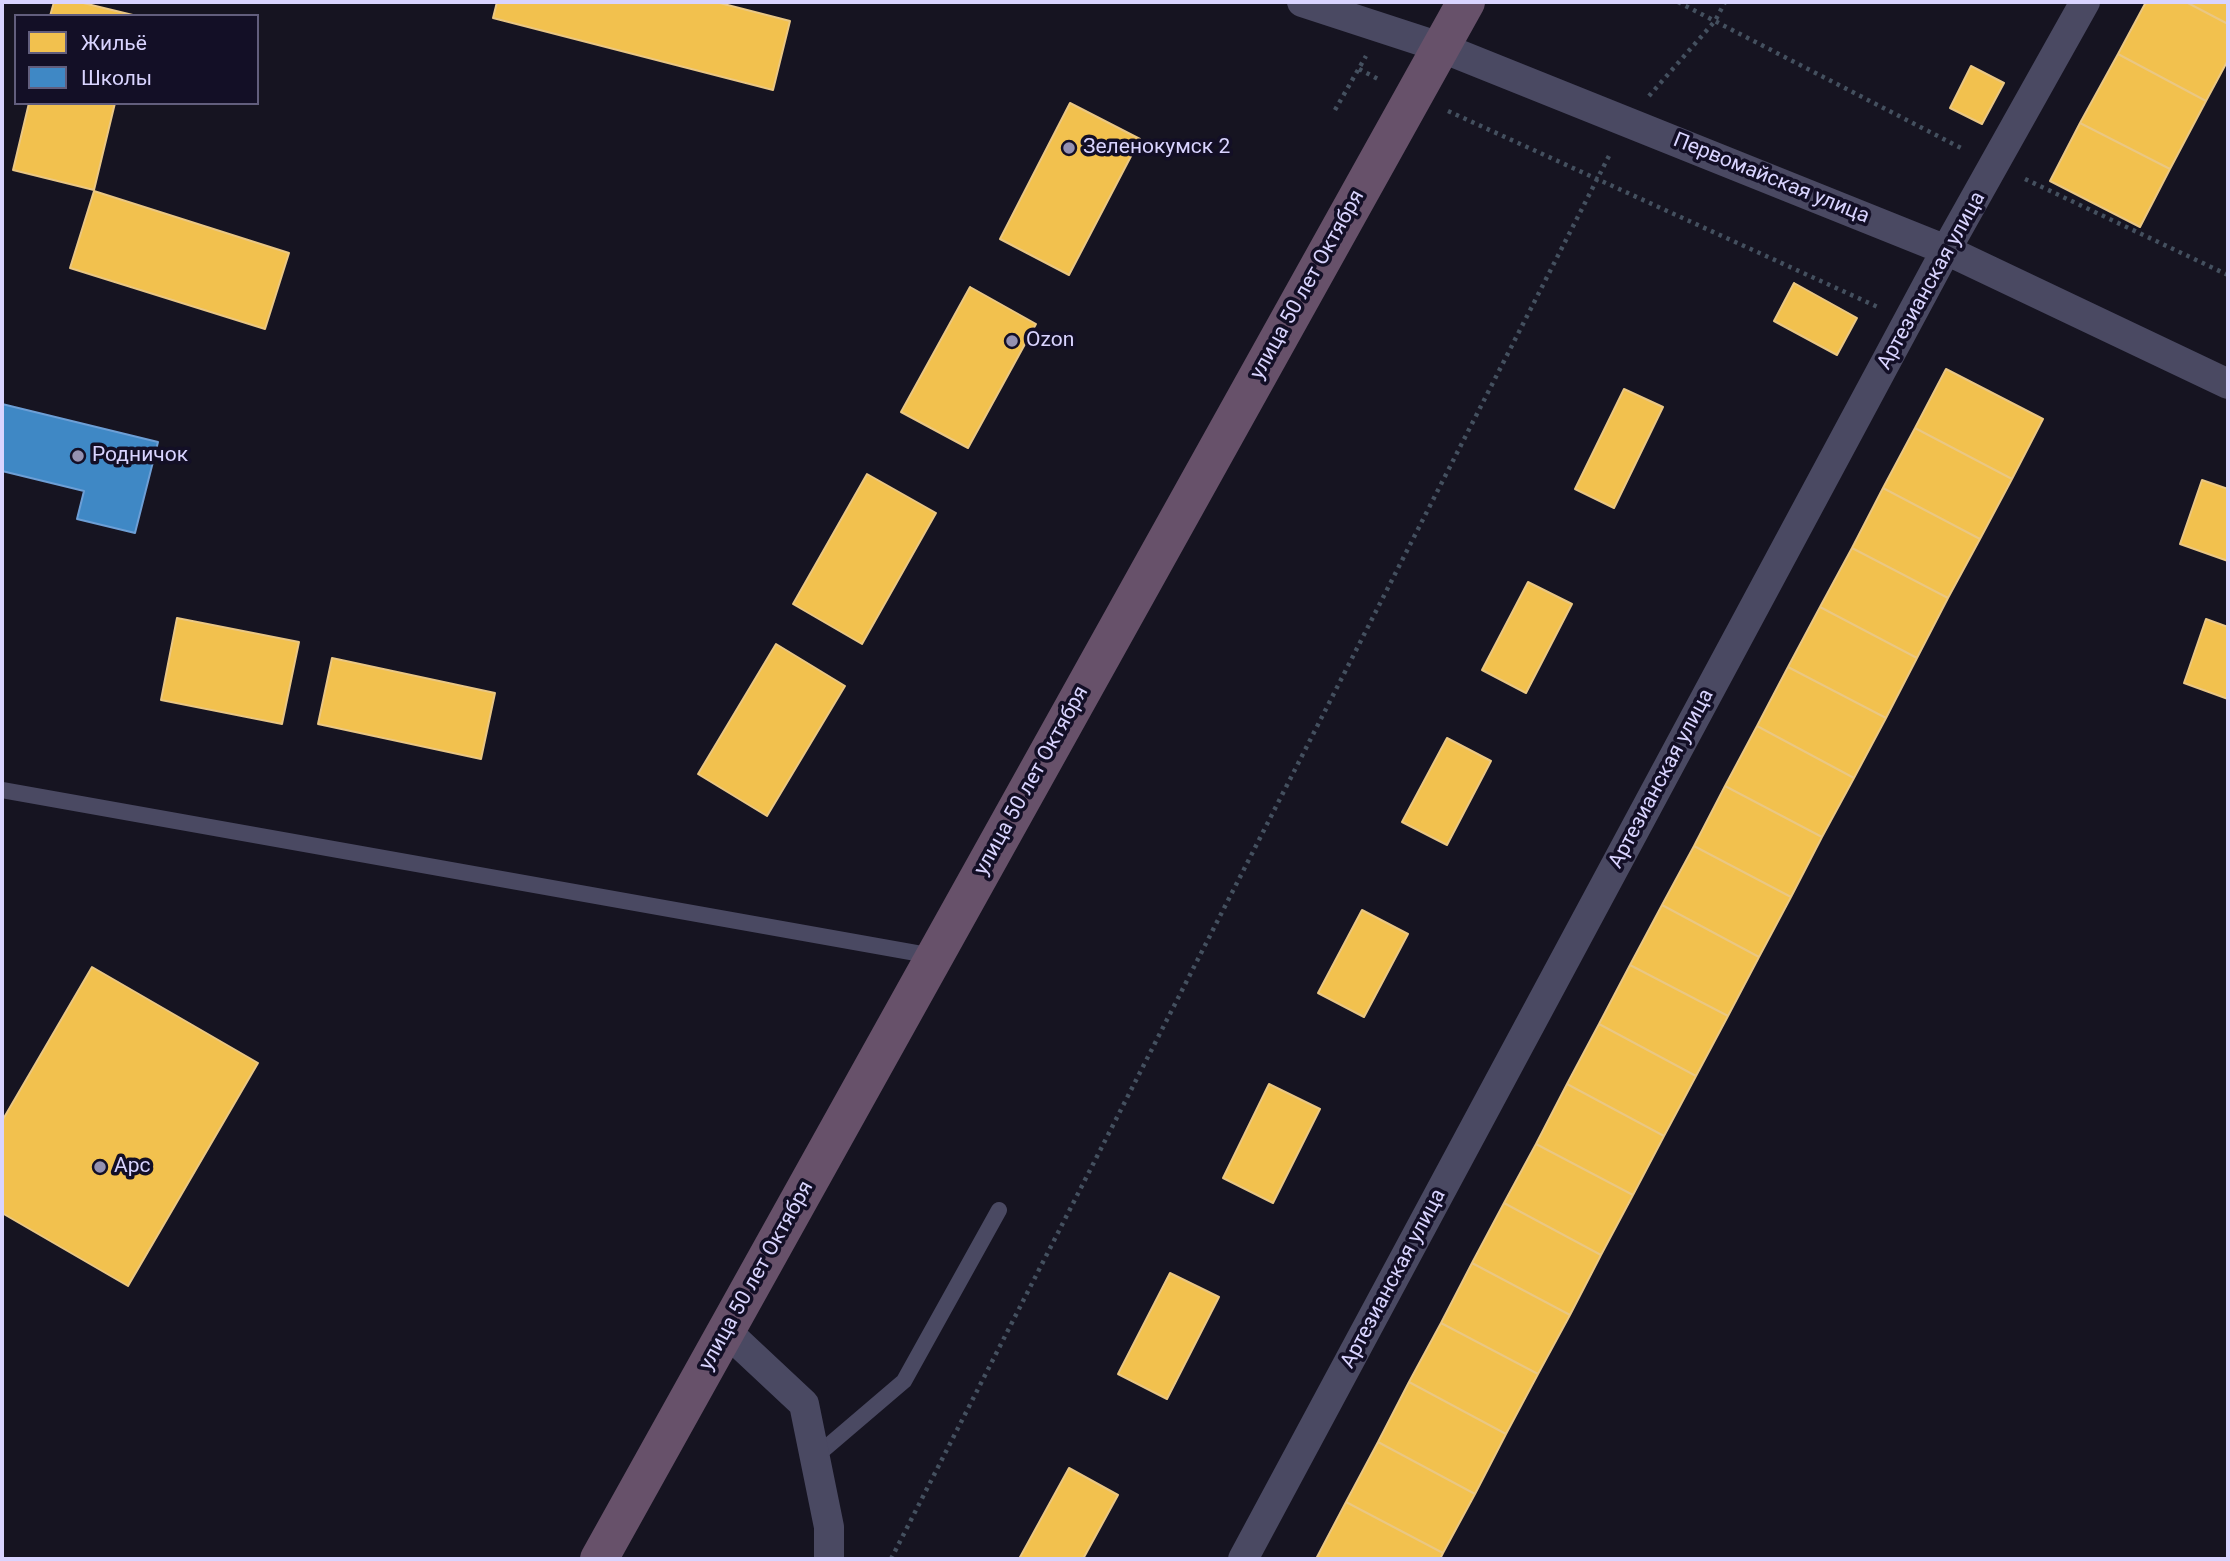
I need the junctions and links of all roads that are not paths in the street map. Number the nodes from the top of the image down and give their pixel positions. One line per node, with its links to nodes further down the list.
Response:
1 (1302, 2): 4 (street, Первомайская улица)
2 (1466, 2): 4 (highway, улица 50 лет Октября)
3 (2085, 2): 5 (street, Артезианская улица)
4 (1440, 47): 5 (street, Первомайская улица); 8 (highway, улица 50 лет Октября)
5 (1946, 250): 6 (street, Первомайская улица); 14 (street, Артезианская улица)
6 (2228, 384)
7 (2, 790): 8 (lane)
8 (935, 956): 10 (highway, улица 50 лет Октября)
9 (999, 1210): 11 (lane)
10 (726, 1331): 11 (street); 12 (highway, улица 50 лет Октября)
11 (815, 1457): 13 (street)
12 (599, 1559)
13 (829, 1559)
14 (1243, 1559)

